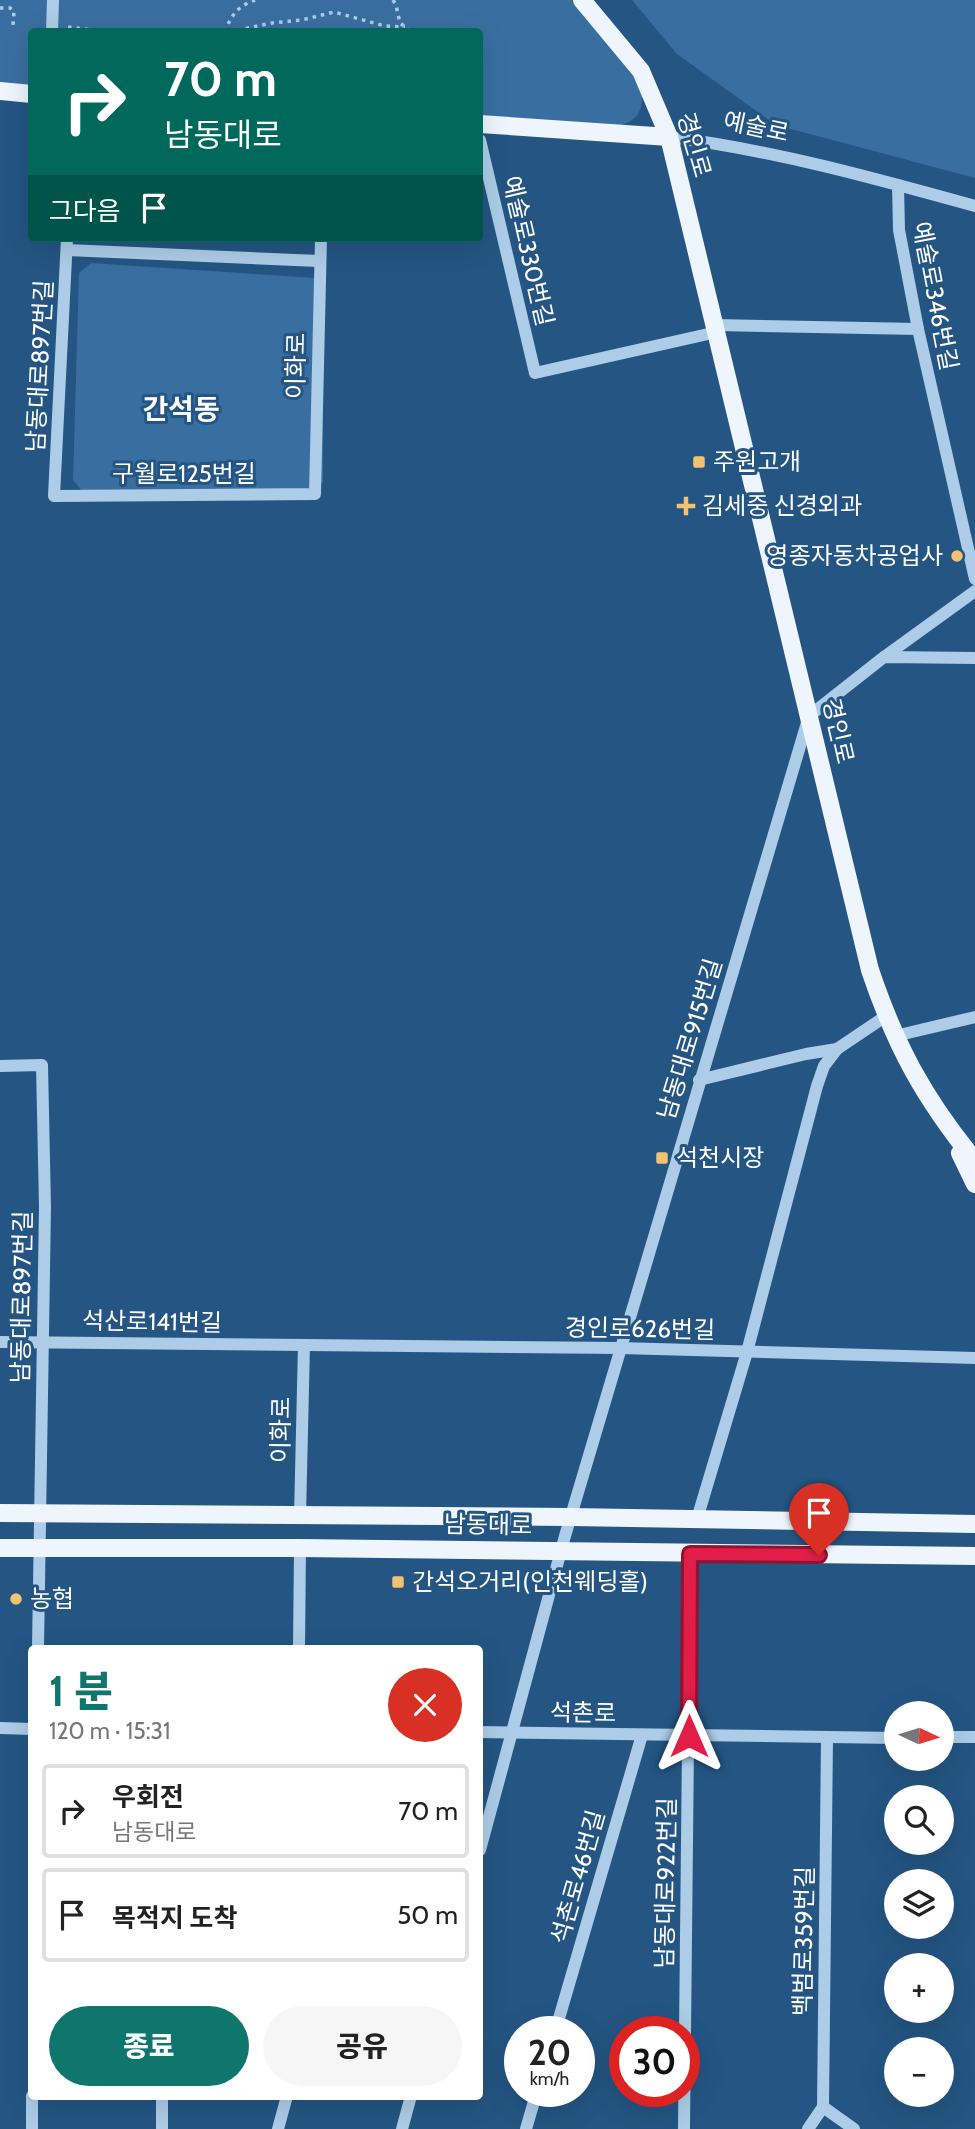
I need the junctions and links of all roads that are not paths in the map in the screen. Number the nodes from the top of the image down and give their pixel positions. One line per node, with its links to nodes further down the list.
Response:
1 (53, 0): 3 (street)
2 (582, 0): 7 (main road, 경인로)
3 (52, 28)
4 (0, 91): 5 (main road)
5 (28, 94)
6 (483, 124): 7 (main road, 예술로)
7 (669, 138): 9 (street, 예술로); 14 (main road, 경인로)
8 (483, 153): 14 (street, 예술로330번길)
9 (898, 185): 10 (street, 예술로); 15 (street, 예술로346번길)
10 (975, 206)
11 (321, 242): 13 (street, 이화로)
12 (67, 244): 13 (street); 17 (street, 남동대로897번길)
13 (320, 261): 16 (street, 이화로)
14 (716, 328): 15 (street); 22 (main road, 경인로)
15 (918, 328): 18 (street, 예술로346번길)
16 (315, 494): 17 (street, 구월로125번길)
17 (54, 496)
18 (975, 579)
19 (975, 590): 20 (street)
20 (884, 657): 21 (street); 22 (street)
21 (975, 658)
22 (809, 716): 23 (main road, 경인로); 28 (street, 남동대로915번길)
23 (886, 1016): 25 (main road, 경인로); 26 (street)
24 (975, 1017): 25 (street)
25 (895, 1036): 29 (main road, 경인로)
26 (837, 1049): 28 (street); 37 (street)
27 (0, 1066): 34 (street, 남동대로897번길)
28 (699, 1080): 36 (street, 남동대로915번길)
29 (948, 1128): 30 (main road, 경인로); 31 (main road, 경인로); 32 (main road, 경인로)
30 (975, 1149)
31 (975, 1161)
32 (975, 1184)
33 (0, 1342): 34 (street, 석산로141번길)
34 (43, 1342): 35 (street, 석산로141번길); 43 (street, 남동대로897번길)
35 (304, 1345): 36 (street, 경인로626번길); 40 (street, 이화로)
36 (620, 1348): 37 (street, 경인로626번길); 41 (street, 남동대로915번길)
37 (747, 1352): 38 (street, 경인로626번길); 42 (street)
38 (975, 1359)
39 (0, 1513): 43 (main road)
40 (300, 1516): 41 (main road); 43 (main road)
41 (571, 1517): 42 (main road); 45 (street, 남동대로915번길)
42 (697, 1519): 44 (main road)
43 (39, 1522): 47 (street, 남동대로897번길)
44 (975, 1524)
45 (563, 1543): 48 (main road, 남동대로); 49 (main road, 남동대로); 56 (street, 남동대로915번길)
46 (0, 1548): 47 (main road, 남동대로)
47 (39, 1548): 48 (main road, 남동대로); 51 (street, 남동대로897번길)
48 (300, 1548): 52 (street)
49 (690, 1554): 50 (main road, 남동대로); 58 (street, 남동대로922번길)
50 (975, 1556)
51 (38, 1645)
52 (299, 1645)
53 (0, 1728): 54 (street)
54 (28, 1729)
55 (483, 1732): 56 (street, 석촌로)
56 (512, 1732): 57 (street, 석촌로); 63 (street, 남동대로915번길)
57 (642, 1735): 58 (street, 석촌로); 64 (street, 석촌로46번길)
58 (689, 1736): 61 (street, 석촌로); 76 (street, 남동대로922번길)
59 (954, 1737): 60 (street)
60 (975, 1737)
61 (827, 1738): 62 (street, 석촌로); 70 (street, 백범로359번길)
62 (884, 1738)
63 (483, 1839)
64 (560, 2016)
65 (32, 2100): 71 (street)
66 (162, 2100): 72 (street)
67 (286, 2100): 73 (street)
68 (410, 2100): 74 (street)
69 (532, 2107): 75 (street)
70 (823, 2107): 77 (street); 78 (street)
71 (32, 2129)
72 (162, 2129)
73 (278, 2129)
74 (401, 2129)
75 (526, 2129)
76 (684, 2129)
77 (808, 2129)
78 (854, 2129)

